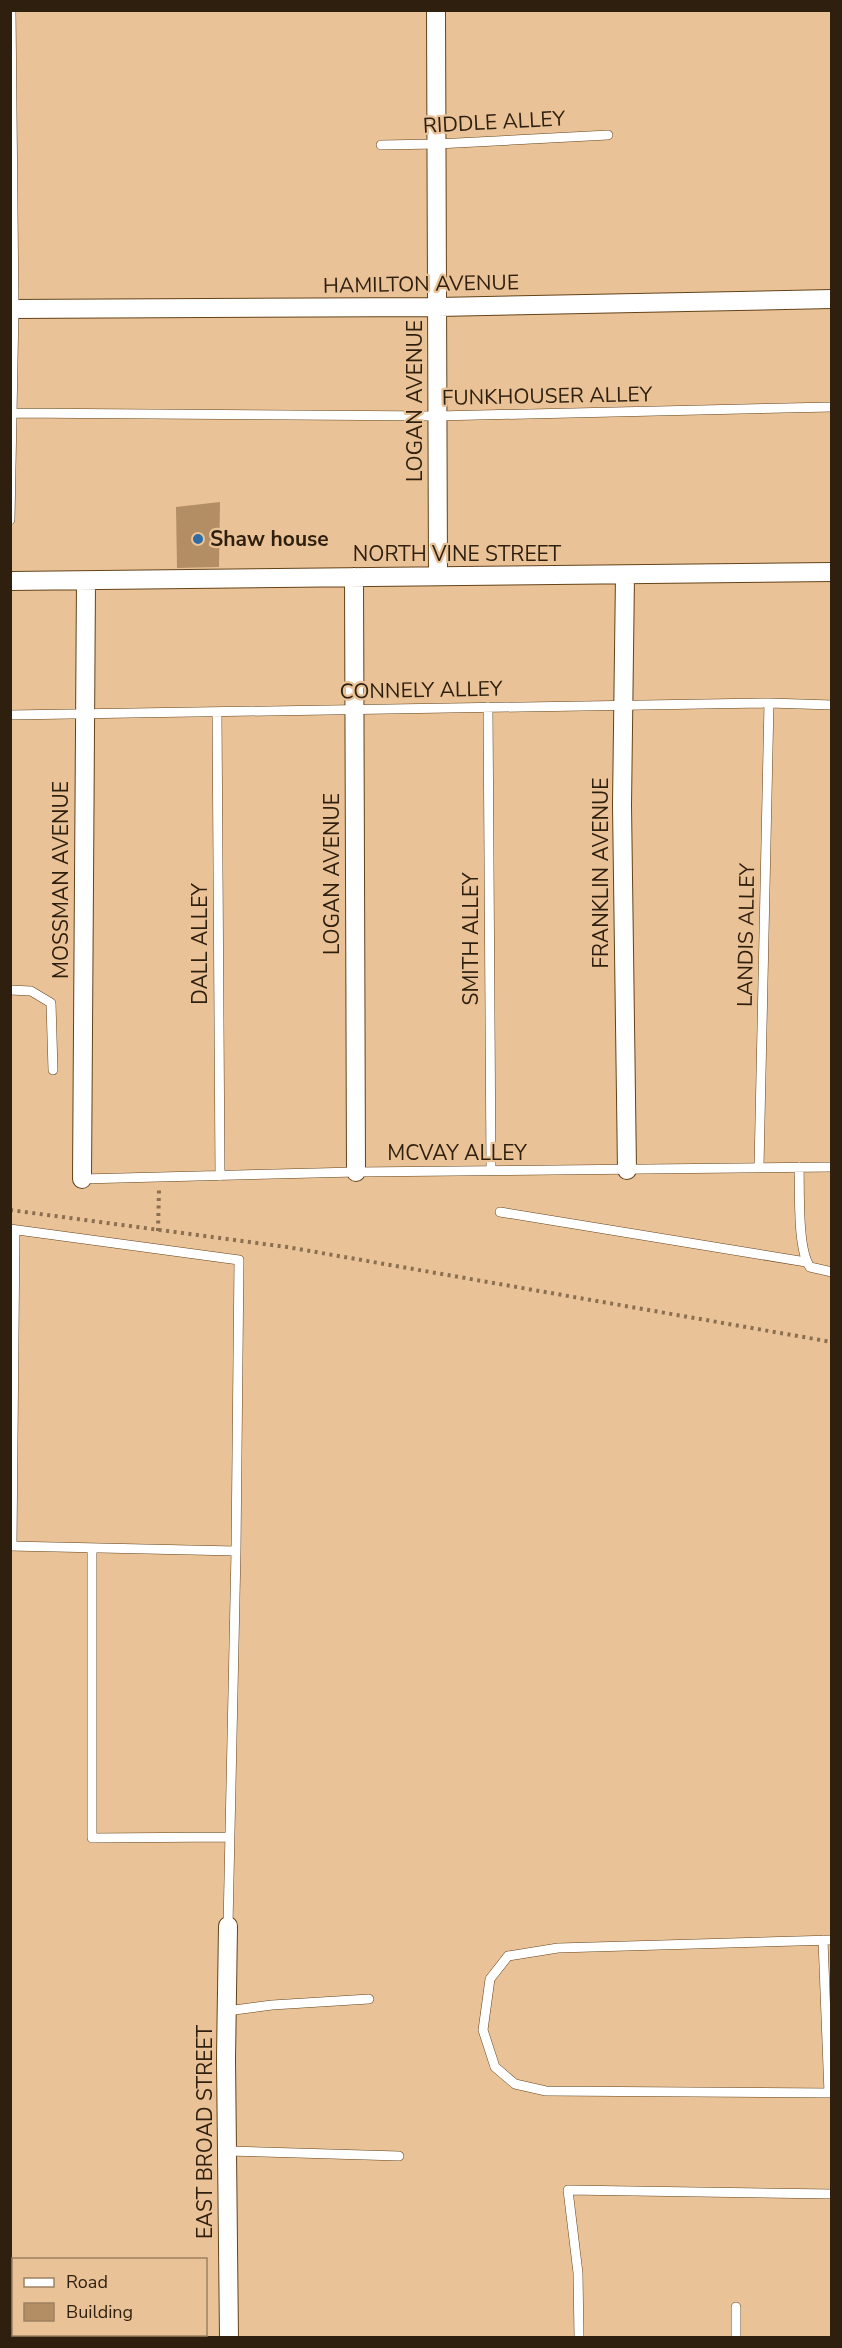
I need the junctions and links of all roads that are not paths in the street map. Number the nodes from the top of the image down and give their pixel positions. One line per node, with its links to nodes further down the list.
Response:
1 (11, 10): 8 (lane)
2 (436, 10): 4 (street, LOGAN AVENUE)
3 (608, 135): 4 (lane, RIDDLE ALLEY)
4 (437, 144): 5 (lane, RIDDLE ALLEY); 7 (street, LOGAN AVENUE)
5 (381, 145)
6 (831, 299): 7 (street, HAMILTON AVENUE)
7 (438, 307): 8 (street, HAMILTON AVENUE); 11 (street, LOGAN AVENUE)
8 (12, 309): 10 (lane)
9 (831, 407): 11 (lane, FUNKHOUSER ALLEY)
10 (12, 413): 11 (lane, FUNKHOUSER ALLEY); 12 (lane)
11 (437, 416): 15 (street, LOGAN AVENUE)
12 (10, 520)
13 (831, 572): 14 (street, NORTH VINE STREET)
14 (625, 575): 15 (street, NORTH VINE STREET); 20 (street, FRANKLIN AVENUE)
15 (438, 576): 16 (street, NORTH VINE STREET)
16 (354, 577): 17 (street, NORTH VINE STREET); 23 (street, LOGAN AVENUE)
17 (86, 580): 18 (street, NORTH VINE STREET); 25 (street, MOSSMAN AVENUE)
18 (10, 581)
19 (769, 703): 20 (lane, CONNELY ALLEY); 21 (lane, CONNELY ALLEY); 29 (lane, LANDIS ALLEY)
20 (623, 705): 22 (lane, CONNELY ALLEY); 33 (street, FRANKLIN AVENUE)
21 (831, 705)
22 (488, 707): 23 (lane, CONNELY ALLEY); 32 (lane, SMITH ALLEY)
23 (353, 710): 24 (lane, CONNELY ALLEY); 34 (street, LOGAN AVENUE)
24 (217, 712): 25 (lane, CONNELY ALLEY); 35 (lane, DALL ALLEY)
25 (85, 714): 26 (lane, CONNELY ALLEY); 36 (street, MOSSMAN AVENUE)
26 (10, 715)
27 (10, 990): 28 (lane)
28 (53, 1070)
29 (759, 1167): 30 (lane, MCVAY ALLEY); 33 (lane, MCVAY ALLEY)
30 (799, 1167): 31 (lane, MCVAY ALLEY); 39 (lane)
31 (831, 1167)
32 (491, 1170): 33 (lane, MCVAY ALLEY); 34 (lane, MCVAY ALLEY)
33 (627, 1170)
34 (356, 1172): 35 (lane, MCVAY ALLEY)
35 (220, 1176): 36 (lane, MCVAY ALLEY)
36 (82, 1179)
37 (500, 1212): 39 (lane)
38 (13, 1230): 41 (lane); 43 (lane)
39 (806, 1262): 40 (lane)
40 (831, 1272)
41 (11, 1546): 42 (lane)
42 (92, 1548): 43 (lane); 44 (lane)
43 (236, 1551): 44 (lane)
44 (229, 1837): 45 (lane)
45 (228, 1926): 48 (street, EAST BROAD STREET)
46 (827, 1940): 49 (lane); 49 (lane)
47 (369, 1999): 48 (lane)
48 (227, 2011): 50 (street, EAST BROAD STREET)
49 (830, 2093)
50 (227, 2151): 51 (lane); 54 (street, EAST BROAD STREET)
51 (399, 2156)
52 (831, 2194): 55 (lane)
53 (736, 2307): 56 (lane)
54 (229, 2337)
55 (579, 2337)
56 (736, 2337)

